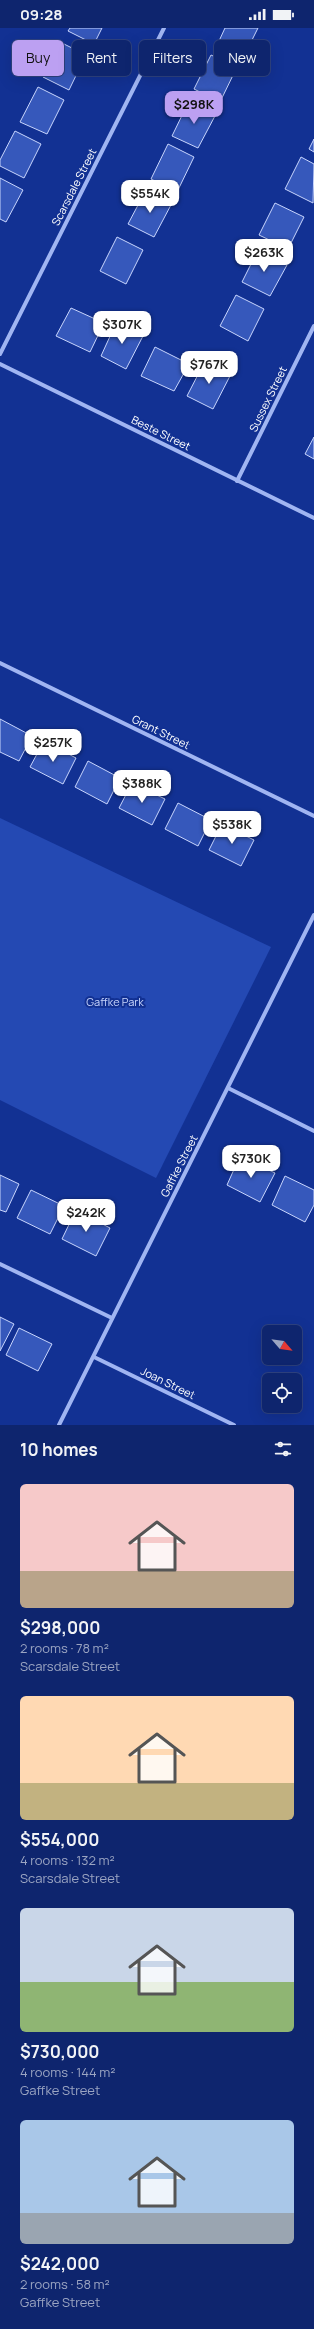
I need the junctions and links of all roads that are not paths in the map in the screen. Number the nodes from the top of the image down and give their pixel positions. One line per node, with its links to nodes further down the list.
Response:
1 (164, 28): 3 (street, Scarsdale Street)
2 (314, 326): 5 (street, Sussex Street)
3 (0, 354)
4 (0, 364): 5 (street, Beste Street)
5 (237, 481): 6 (street, Beste Street)
6 (314, 518)
7 (0, 663): 8 (street, Grant Street)
8 (314, 816)
9 (314, 915): 10 (street, Gaffke Street)
10 (228, 1088): 11 (street); 13 (street, Gaffke Street)
11 (314, 1131)
12 (0, 1264): 13 (street)
13 (112, 1318): 14 (street, Gaffke Street)
14 (94, 1357): 15 (street, Gaffke Street); 16 (street, Joan Street)
15 (59, 1425)
16 (234, 1425)

